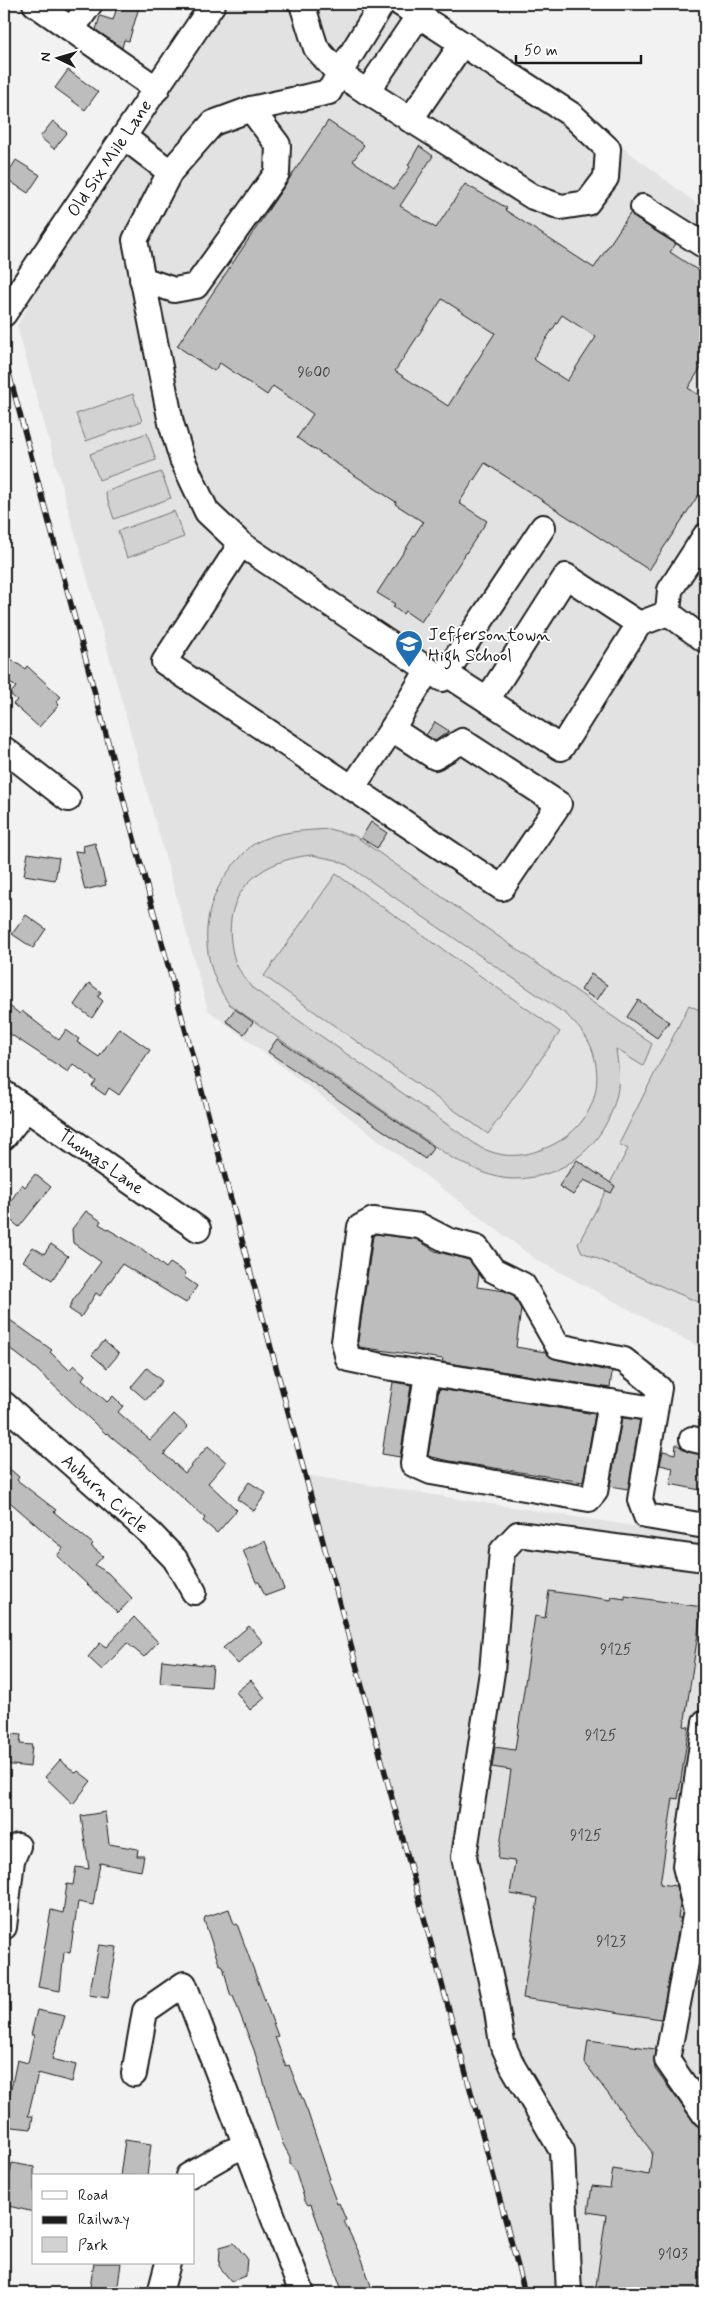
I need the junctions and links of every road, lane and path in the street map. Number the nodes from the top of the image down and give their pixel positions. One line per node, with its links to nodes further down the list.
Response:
1 (35, 4): 7 (street)
2 (90, 4): 7 (street)
3 (212, 4): 10 (street, Old Six Mile Lane)
4 (302, 4): 9 (street)
5 (382, 4): 9 (street)
6 (410, 10): 8 (street); 11 (street)
7 (72, 29): 10 (street)
8 (462, 44): 13 (street); 13 (street)
9 (338, 74): 11 (street); 12 (street)
10 (157, 89): 14 (street, Old Six Mile Lane)
11 (367, 92): 13 (street)
12 (251, 109): 15 (street); 18 (street)
13 (410, 120)
14 (124, 137): 15 (street); 19 (street, Old Six Mile Lane)
15 (170, 172): 18 (street)
16 (644, 207): 17 (street)
17 (705, 246)
18 (142, 279): 22 (street)
19 (4, 314)
20 (543, 527): 26 (street)
21 (705, 536): 23 (street)
22 (241, 544): 26 (street); 30 (street)
23 (668, 613): 24 (street); 25 (street)
24 (639, 624): 27 (street); 27 (street)
25 (705, 640)
26 (437, 672): 27 (street); 28 (street)
27 (487, 700)
28 (392, 729): 30 (street); 30 (street)
29 (4, 749): 31 (street)
30 (352, 788)
31 (68, 799)
32 (4, 1093): 33 (street, Thomas Lane)
33 (26, 1109): 34 (street); 35 (street, Thomas Lane)
34 (4, 1137)
35 (198, 1229)
36 (428, 1374): 37 (street); 37 (street); 39 (street)
37 (611, 1402): 39 (street)
38 (4, 1404): 42 (street, Auburn Circle)
39 (655, 1409): 40 (street)
40 (705, 1526)
41 (705, 1560): 53 (street)
42 (194, 1592)
43 (705, 1722): 47 (street)
44 (18, 1846): 45 (street)
45 (4, 1926)
46 (134, 2074): 48 (street)
47 (705, 2115)
48 (246, 2146): 49 (street); 52 (street)
49 (192, 2174)
50 (168, 2264): 51 (street)
51 (160, 2293)
52 (302, 2293)
53 (569, 2293)

